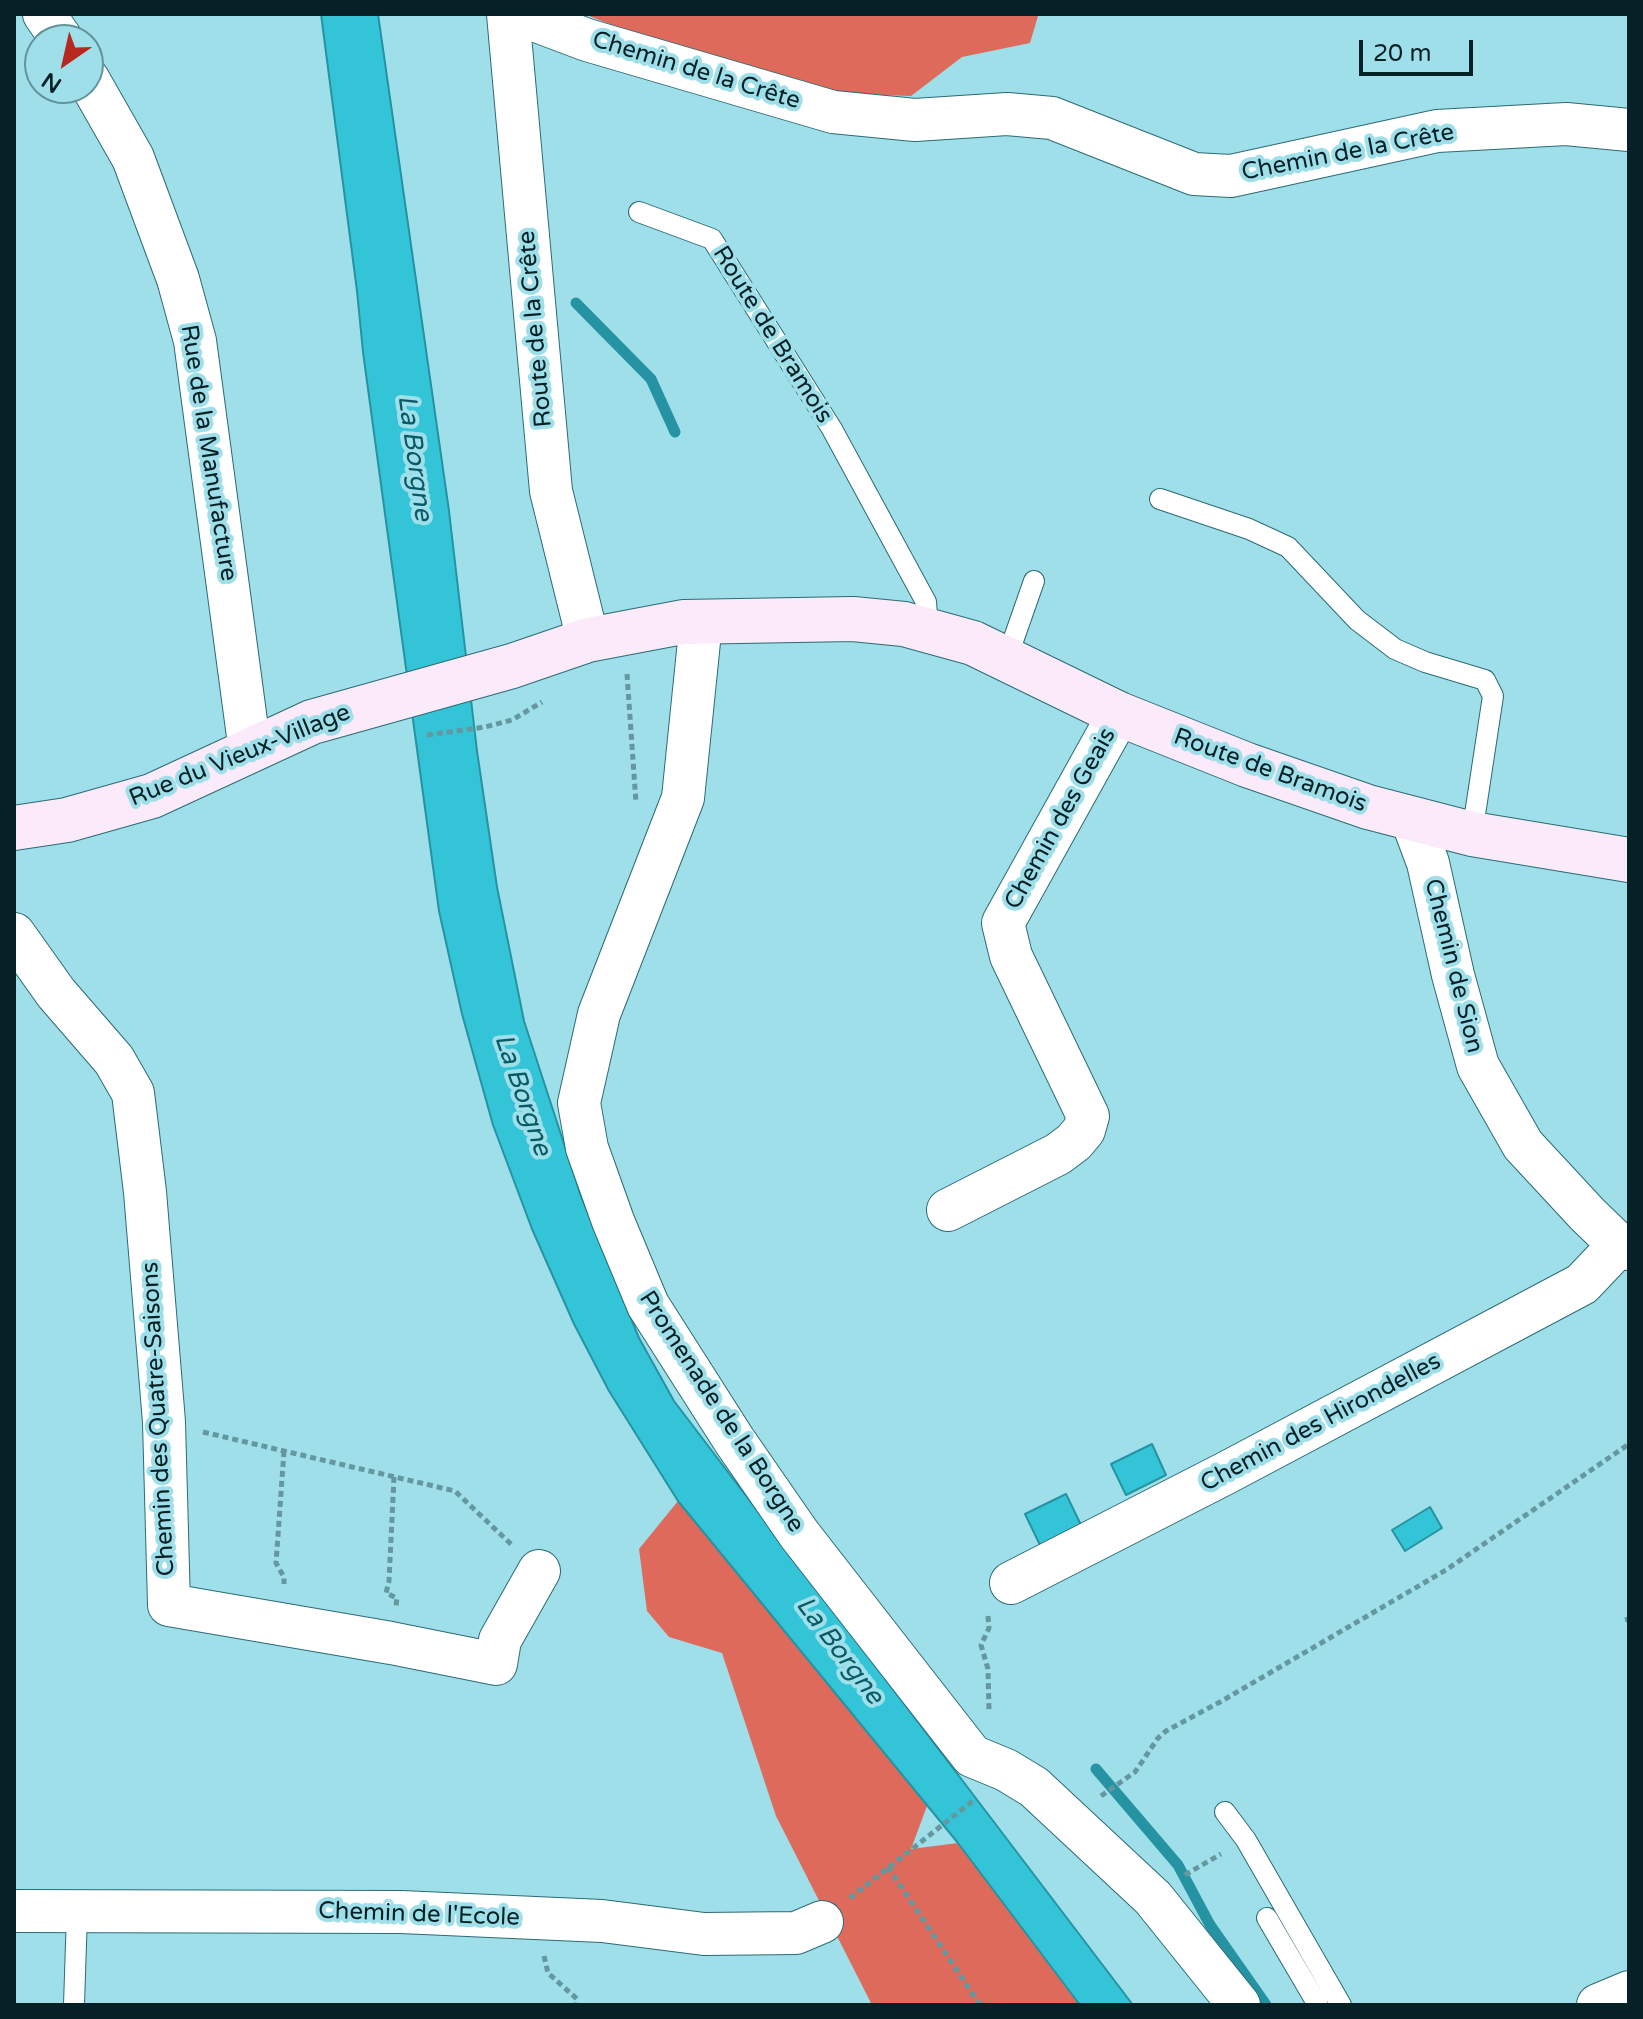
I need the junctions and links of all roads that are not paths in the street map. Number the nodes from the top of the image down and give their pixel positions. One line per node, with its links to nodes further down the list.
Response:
1 (508, 14): 10 (street, Route de la Crête)
2 (518, 14): 4 (street, Chemin de la Crête)
3 (102, 104): 14 (street, Rue de la Manufacture)
4 (1629, 130)
5 (639, 212): 9 (lane, Route de Bramois)
6 (1160, 499): 17 (lane)
7 (1034, 581): 11 (lane)
8 (701, 622): 9 (street, Route de Bramois); 10 (street, Route de Bramois); 31 (street, Promenade de la Borgne)
9 (928, 628): 11 (street, Route de Bramois)
10 (588, 640): 12 (street, Route de Bramois)
11 (1007, 658): 13 (street, Route de Bramois)
12 (512, 666): 14 (street, Rue du Vieux-Village)
13 (1119, 714): 15 (street, Route de Bramois); 20 (street, Chemin des Geais)
14 (250, 751): 16 (street, Rue du Vieux-Village)
15 (1412, 820): 17 (street, Route de Bramois); 21 (street, Chemin de Sion)
16 (14, 828)
17 (1472, 834): 18 (street, Route de Bramois)
18 (1629, 860)
19 (14, 934): 22 (street, Chemin des Quatre-Saisons)
20 (948, 1210)
21 (1624, 1247): 23 (street, Chemin des Hirondelles)
22 (539, 1571)
23 (1011, 1583)
24 (1225, 1812): 33 (lane)
25 (14, 1911): 26 (street, Chemin de l'Ecole)
26 (77, 1913): 28 (street, Chemin de l'Ecole); 30 (lane)
27 (1267, 1918): 32 (lane)
28 (822, 1922)
29 (1629, 1992): 34 (street)
30 (74, 2005)
31 (1239, 2005)
32 (1318, 2005)
33 (1341, 2005)
34 (1598, 2005)

